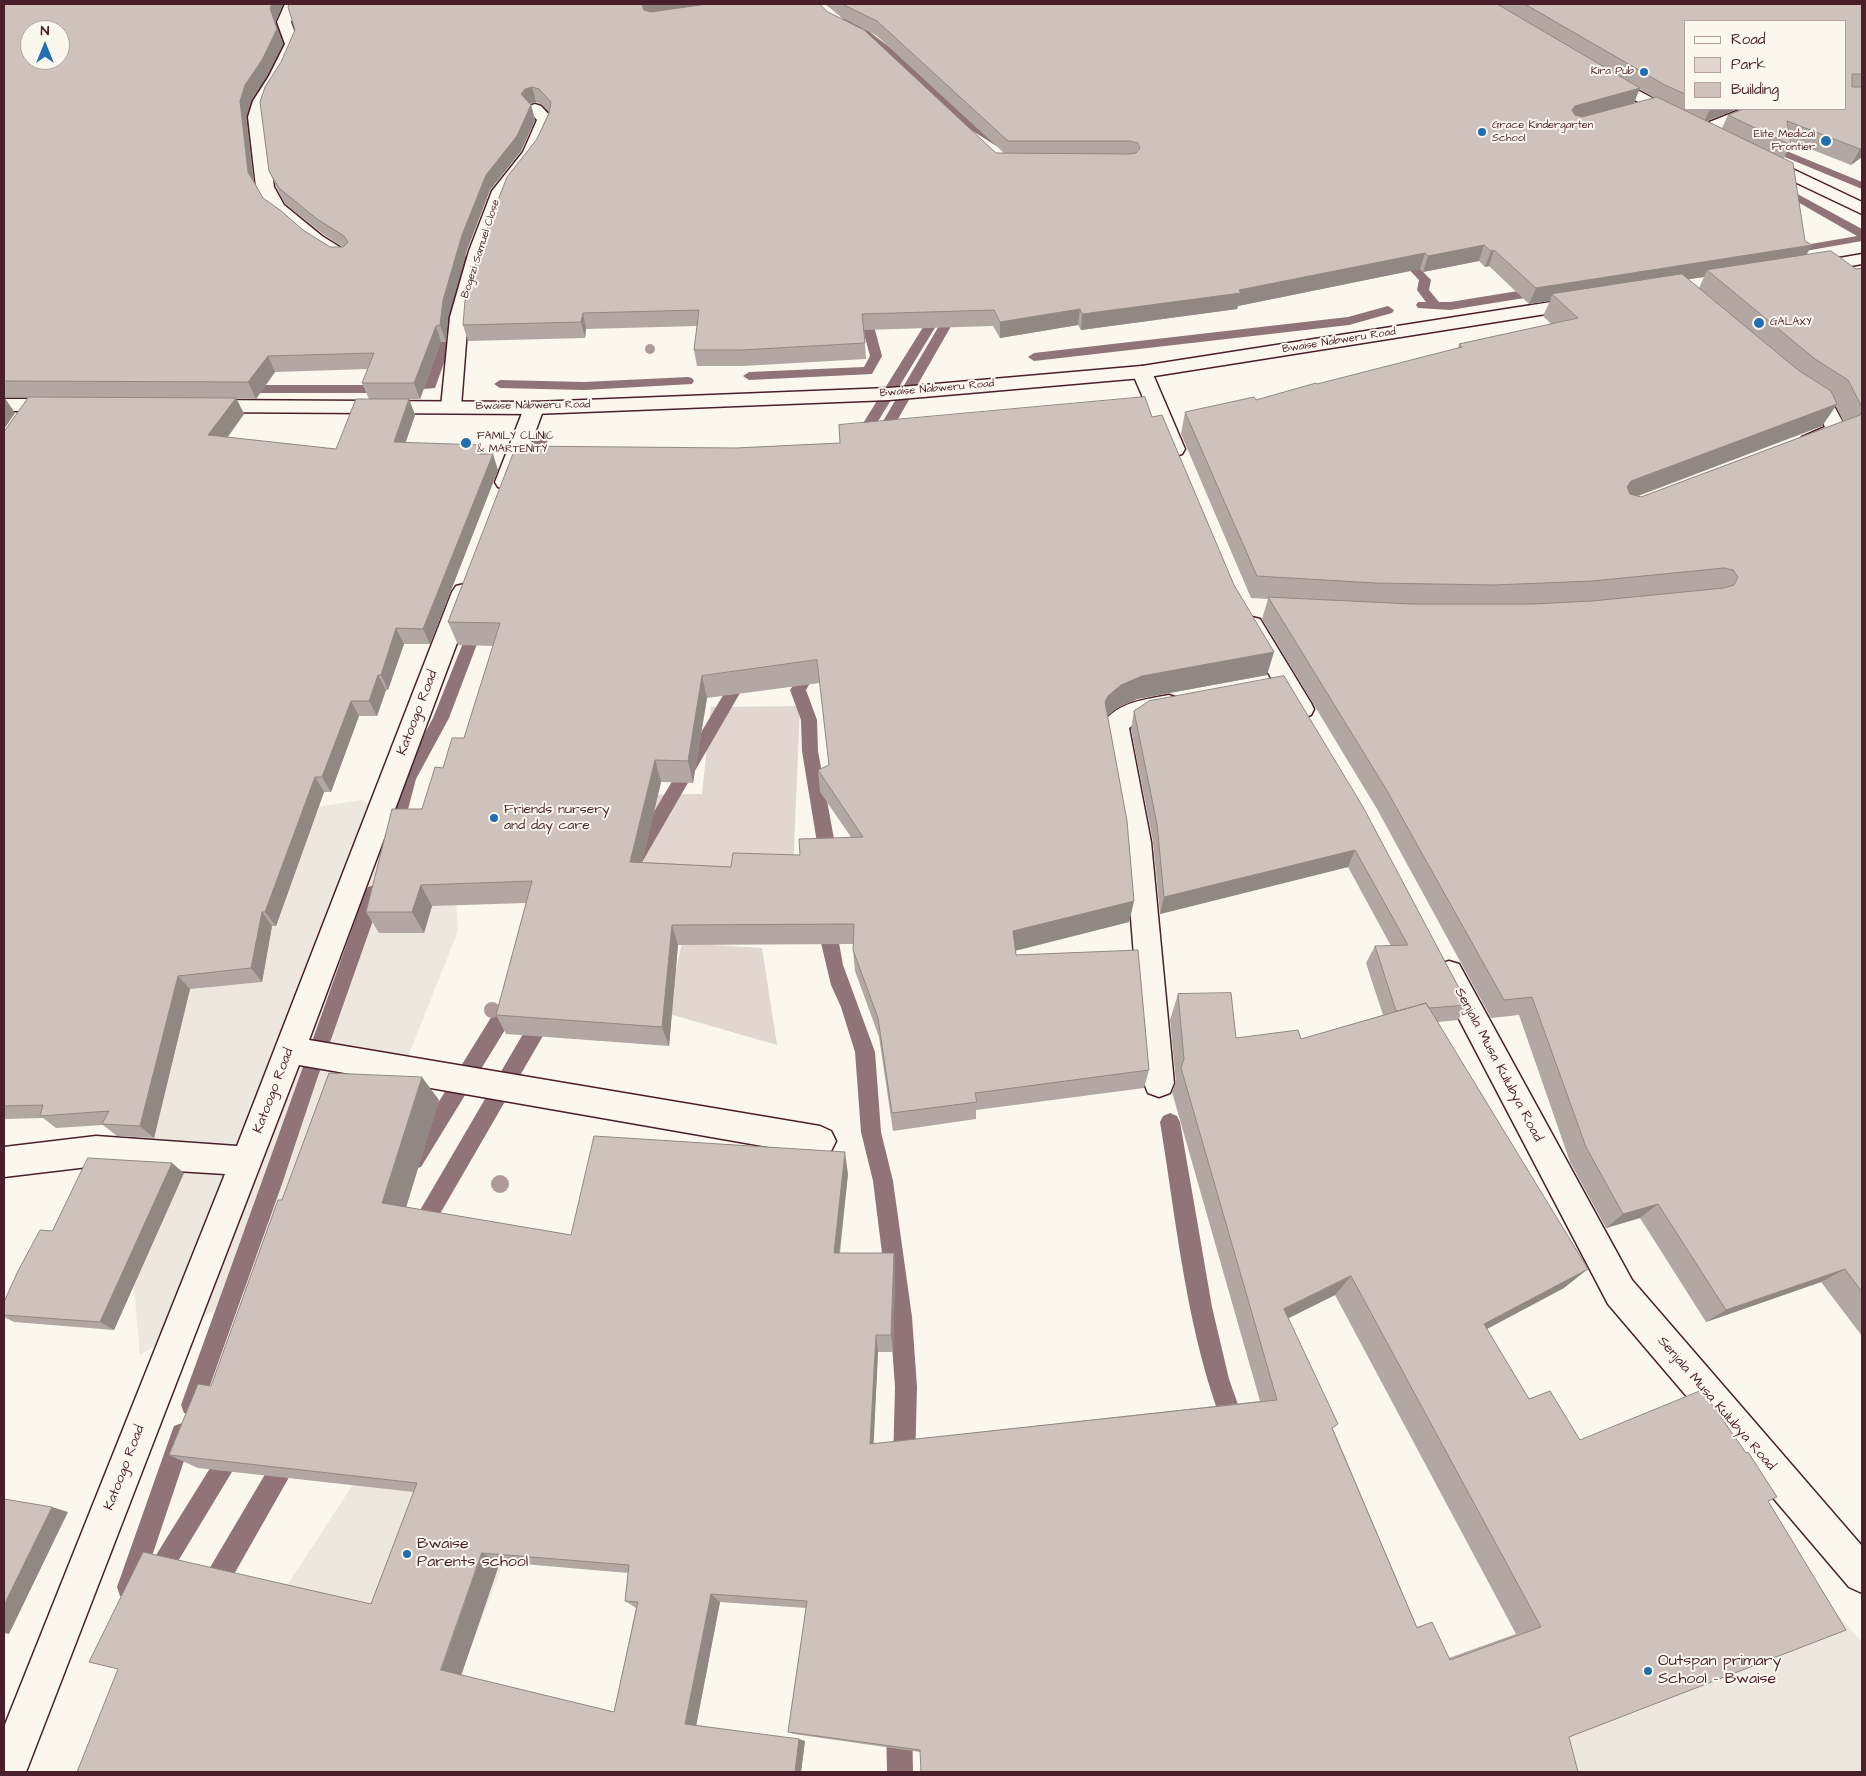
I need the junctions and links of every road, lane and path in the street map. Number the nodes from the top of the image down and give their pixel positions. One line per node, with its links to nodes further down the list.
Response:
1 (292, 4): 11 (street)
2 (1588, 68): 3 (street)
3 (1652, 105): 5 (street); 7 (street)
4 (535, 109): 21 (street, Bogezi Samuel Close)
5 (1628, 110)
6 (1753, 110): 7 (street)
7 (1703, 130): 8 (street)
8 (1721, 139)
9 (1748, 152): 10 (street)
10 (1862, 209)
11 (343, 257)
12 (1862, 259): 13 (street)
13 (1794, 270)
14 (1600, 301): 15 (street, Bwaise Nabweru Road)
15 (1142, 372): 22 (street, Bwaise Nabweru Road); 25 (street)
16 (1786, 382): 24 (street)
17 (4, 405): 18 (street)
18 (33, 405): 19 (street); 23 (street)
19 (83, 406)
20 (182, 406): 21 (street, Bwaise Nabweru Road)
21 (451, 407): 22 (street, Bwaise Nabweru Road)
22 (534, 408): 26 (street)
23 (17, 426)
24 (1795, 447)
25 (1184, 472)
26 (495, 510)
27 (474, 566): 34 (street, Katoogo Road)
28 (1250, 606): 29 (street)
29 (1286, 682): 30 (street); 32 (street)
30 (1258, 687)
31 (1194, 699): 35 (street)
32 (1316, 732)
33 (1436, 949): 39 (street, Senjala Musa Kulubya Road)
34 (290, 1050): 36 (street); 37 (street, Katoogo Road)
35 (1159, 1084)
36 (820, 1141)
37 (246, 1161): 38 (street); 40 (street, Katoogo Road)
38 (4, 1162)
39 (1862, 1574)
40 (6, 1772)

